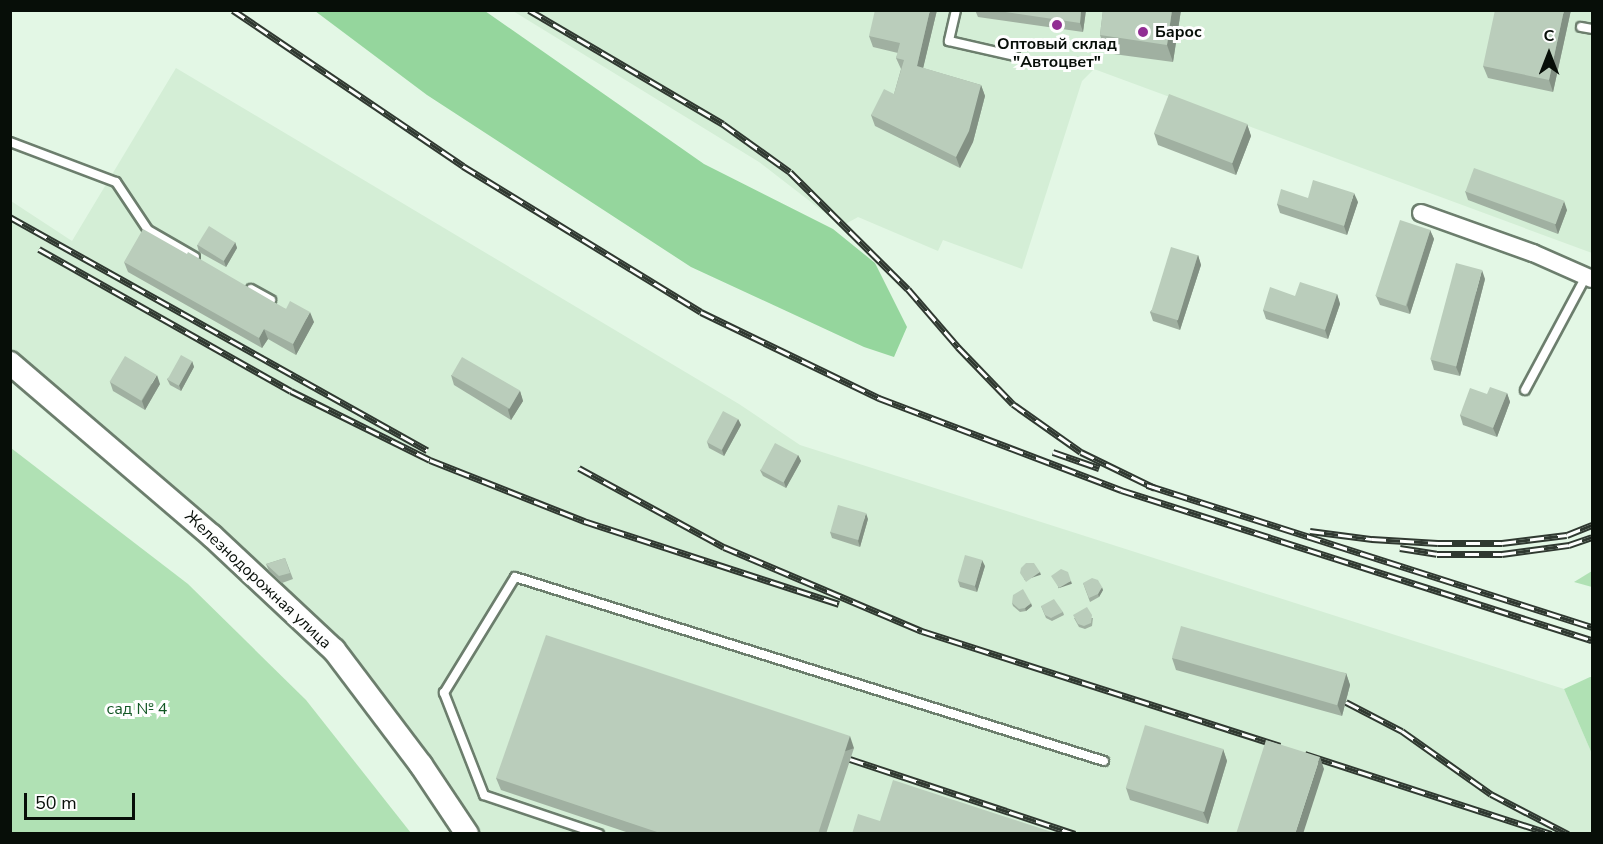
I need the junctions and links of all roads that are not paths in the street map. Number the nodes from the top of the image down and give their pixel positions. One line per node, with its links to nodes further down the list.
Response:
1 (956, 10): 4 (lane)
2 (1581, 27): 3 (lane)
3 (1593, 29)
4 (1015, 56)
5 (10, 142): 7 (lane)
6 (1421, 213): 8 (street)
7 (199, 259)
8 (1589, 277): 12 (lane)
9 (240, 283): 10 (lane)
10 (271, 300)
11 (10, 363): 14 (street, Железнодорожная улица)
12 (1525, 390)
13 (1104, 761): 15 (lane)
14 (467, 834)
15 (599, 834)

